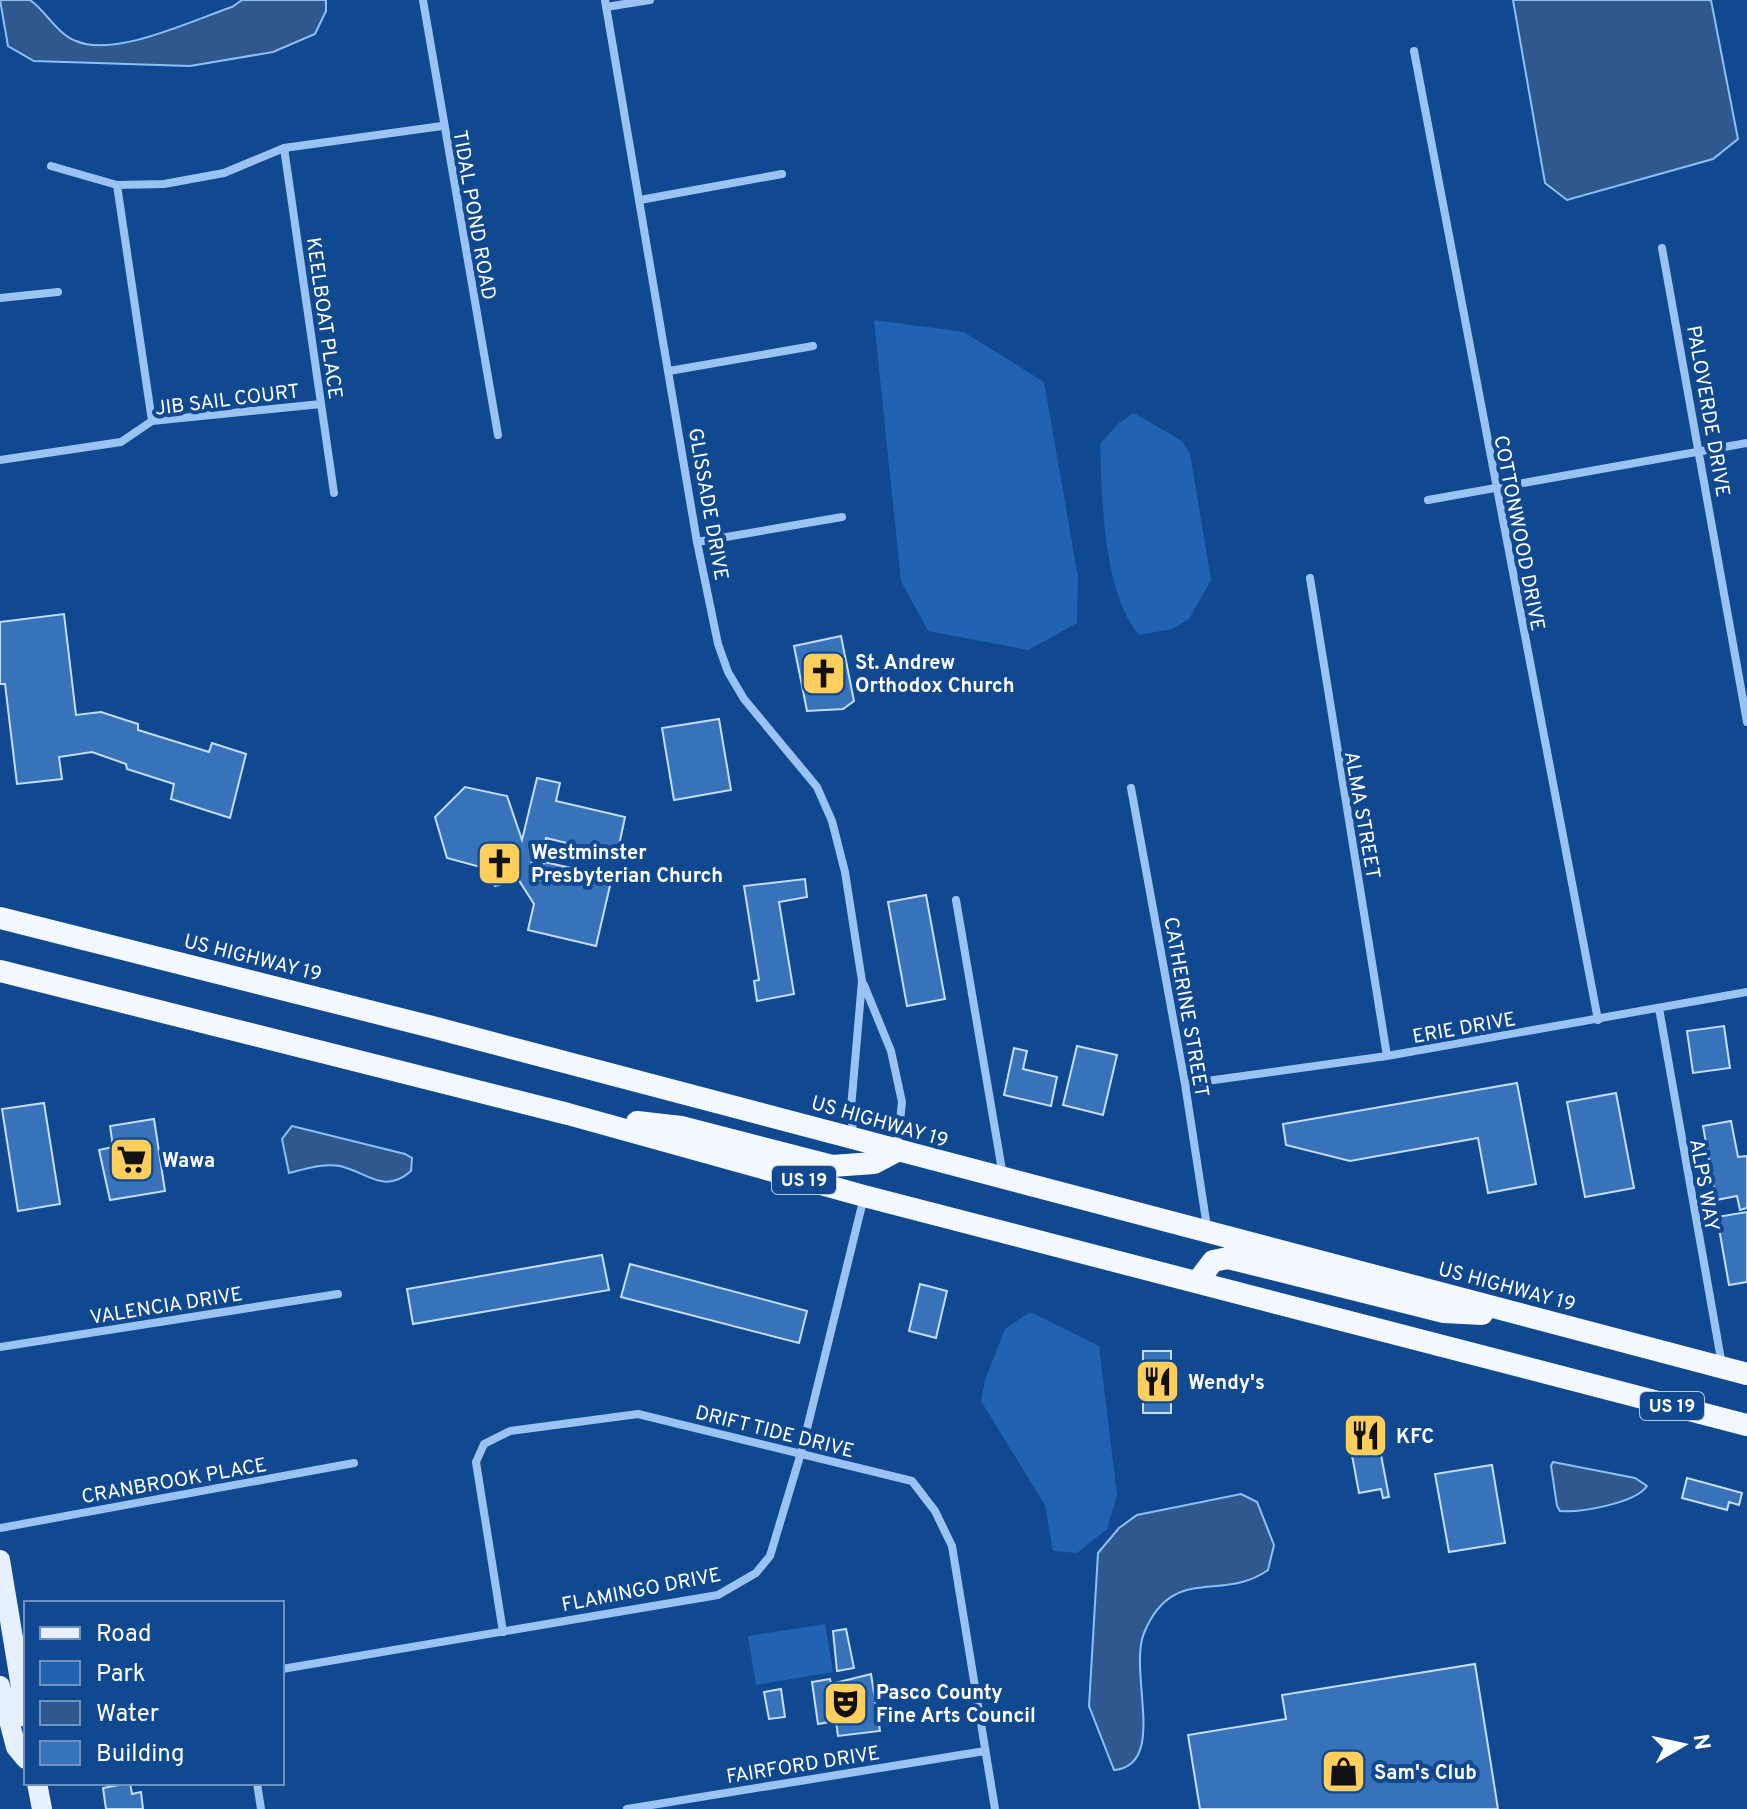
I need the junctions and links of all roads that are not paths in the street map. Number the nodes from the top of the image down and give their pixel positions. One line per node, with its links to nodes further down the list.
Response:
1 (423, 0): 5 (street, TIDAL POND ROAD)
2 (650, 0): 3 (street)
3 (606, 4): 10 (street, GLISSADE DRIVE)
4 (1414, 51): 22 (street, COTTONWOOD DRIVE)
5 (442, 126): 6 (street); 18 (street, TIDAL POND ROAD)
6 (284, 148): 9 (street); 16 (street, KEELBOAT PLACE)
7 (51, 166): 9 (street)
8 (782, 174): 10 (street)
9 (117, 185): 17 (street)
10 (640, 200): 15 (street, GLISSADE DRIVE)
11 (1662, 248): 20 (street, PALOVERDE DRIVE)
12 (58, 292): 13 (street)
13 (0, 298)
14 (813, 346): 15 (street)
15 (669, 371): 26 (street, GLISSADE DRIVE)
16 (321, 404): 17 (street, JIB SAIL COURT); 23 (street, KEELBOAT PLACE)
17 (152, 421): 21 (street, JIB SAIL COURT)
18 (498, 435)
19 (1747, 443): 20 (street)
20 (1701, 453): 22 (street); 28 (street, PALOVERDE DRIVE)
21 (0, 460)
22 (1494, 487): 24 (street); 36 (street, COTTONWOOD DRIVE)
23 (334, 493)
24 (1428, 500)
25 (842, 517): 26 (street)
26 (697, 542): 33 (street, GLISSADE DRIVE)
27 (1310, 578): 37 (street, ALMA STREET)
28 (1747, 722)
29 (1131, 788): 38 (street, CATHERINE STREET)
30 (956, 900): 42 (street)
31 (0, 918): 40 (highway, US HIGHWAY 19 / US 19)
32 (4, 973): 39 (highway, US 19)
33 (862, 981): 40 (street, GLISSADE DRIVE); 41 (street, GLISSADE DRIVE)
34 (1747, 992): 35 (street, ERIE DRIVE)
35 (1659, 1008): 36 (street, ERIE DRIVE); 49 (street, ALPS WAY)
36 (1598, 1020): 37 (street, ERIE DRIVE)
37 (1387, 1056): 38 (street, ERIE DRIVE)
38 (1185, 1084): 44 (street, CATHERINE STREET)
39 (568, 1114): 41 (highway); 43 (highway, US 19)
40 (853, 1137): 41 (highway, US HIGHWAY 19 / US 19)
41 (897, 1151): 42 (highway, US HIGHWAY 19 / US 19)
42 (1003, 1179): 44 (highway, US HIGHWAY 19 / US 19)
43 (864, 1196): 45 (highway, US 19); 52 (street, FLAMINGO DRIVE)
44 (1207, 1232): 47 (highway, US HIGHWAY 19 / US 19)
45 (1198, 1281): 47 (highway); 51 (highway, US 19)
46 (338, 1294): 48 (street, VALENCIA DRIVE)
47 (1531, 1317): 49 (highway, US HIGHWAY 19 / US 19)
48 (0, 1347)
49 (1722, 1367): 50 (highway, US HIGHWAY 19 / US 19)
50 (1747, 1374)
51 (1747, 1425)
52 (801, 1453): 56 (street, FLAMINGO DRIVE); 56 (street, DRIFT TIDE DRIVE); 60 (street, DRIFT TIDE DRIVE)
53 (354, 1463): 54 (street, CRANBROOK PLACE)
54 (0, 1528)
55 (0, 1560): 59 (main road)
56 (503, 1632): 57 (street, FLAMINGO DRIVE)
57 (284, 1669)
58 (0, 1686): 61 (main road)
59 (24, 1705)
60 (985, 1751): 66 (street, FAIRFORD DRIVE); 67 (street, DRIFT TIDE DRIVE)
61 (24, 1757)
62 (37, 1785): 64 (main road)
63 (257, 1785): 65 (street)
64 (42, 1809)
65 (261, 1809)
66 (627, 1809)
67 (995, 1809)

